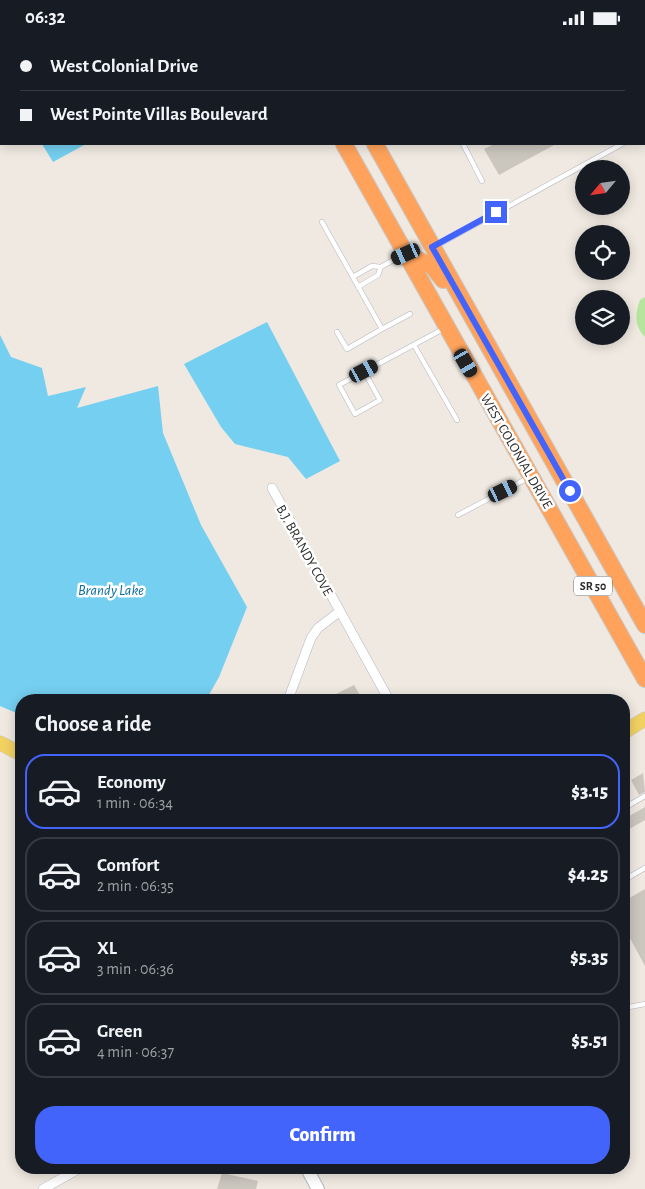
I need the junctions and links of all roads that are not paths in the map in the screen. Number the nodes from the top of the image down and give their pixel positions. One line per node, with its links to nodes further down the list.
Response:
1 (345, 145): 6 (highway, WEST COLONIAL DRIVE / SR 50)
2 (378, 145): 8 (highway, WEST COLONIAL DRIVE / SR 50)
3 (464, 145): 5 (lane)
4 (620, 145): 8 (lane)
5 (482, 181)
6 (385, 217): 8 (highway); 9 (highway, WEST COLONIAL DRIVE / SR 50)
7 (322, 222): 11 (lane)
8 (432, 247): 14 (highway, WEST COLONIAL DRIVE / SR 50)
9 (406, 254): 10 (lane); 14 (highway); 15 (highway, WEST COLONIAL DRIVE / SR 50)
10 (380, 267): 11 (lane); 12 (lane)
11 (353, 277): 12 (lane)
12 (358, 287): 16 (lane)
13 (410, 315): 16 (lane)
14 (474, 322): 25 (highway, WEST COLONIAL DRIVE / SR 50)
15 (446, 327): 18 (lane); 21 (highway, WEST COLONIAL DRIVE / SR 50)
16 (382, 329): 17 (lane)
17 (337, 332)
18 (414, 345): 19 (lane); 20 (lane)
19 (364, 371): 19 (lane)
20 (457, 420)
21 (531, 476): 23 (lane); 26 (highway, WEST COLONIAL DRIVE / SR 50)
22 (272, 488): 24 (street, B.J. BRANDY COVE)
23 (458, 515)
24 (339, 612): 27 (street); 28 (street, B.J. BRANDY COVE)
25 (644, 620)
26 (645, 679)
27 (290, 694)
28 (386, 694)
29 (645, 719): 30 (main road)
30 (630, 728)
31 (0, 743): 32 (main road)
32 (15, 751)
33 (645, 796): 34 (lane)
34 (630, 805)
35 (645, 869): 36 (lane)
36 (630, 877)
37 (645, 1004): 38 (lane)
38 (630, 1007)
39 (70, 1174): 41 (street)
40 (310, 1174): 42 (street)
41 (43, 1189)
42 (318, 1189)

